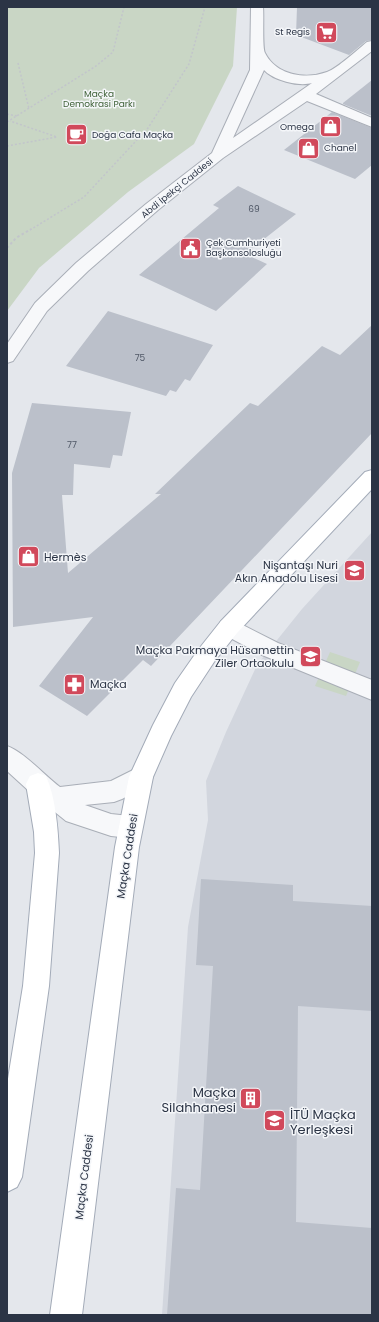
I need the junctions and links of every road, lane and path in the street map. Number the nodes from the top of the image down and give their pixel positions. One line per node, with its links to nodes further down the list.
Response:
1 (124, 7): 9 (path)
2 (205, 7): 17 (path)
3 (257, 7): 5 (street)
4 (372, 45): 7 (street, Abdi İpekçi Caddesi)
5 (257, 53): 7 (street); 16 (street)
6 (18, 63): 9 (path)
7 (332, 75): 8 (street, Abdi İpekçi Caddesi)
8 (306, 95): 14 (street); 16 (street, Abdi İpekçi Caddesi)
9 (29, 109): 11 (path)
10 (7, 114): 11 (path)
11 (18, 116): 12 (path)
12 (10, 121): 13 (path); 15 (path)
13 (7, 122)
14 (372, 123)
15 (7, 146)
16 (218, 155): 18 (street, Abdi İpekçi Caddesi)
17 (7, 248)
18 (7, 357)
19 (372, 477): 20 (main road, Maçka Caddesi)
20 (229, 627): 21 (street); 23 (main road, Maçka Caddesi)
21 (372, 690)
22 (7, 756): 24 (street)
23 (141, 777): 24 (street); 25 (main road, Maçka Caddesi)
24 (48, 791): 25 (street); 26 (main road)
25 (130, 827): 27 (main road, Maçka Caddesi)
26 (7, 1177)
27 (66, 1315)

